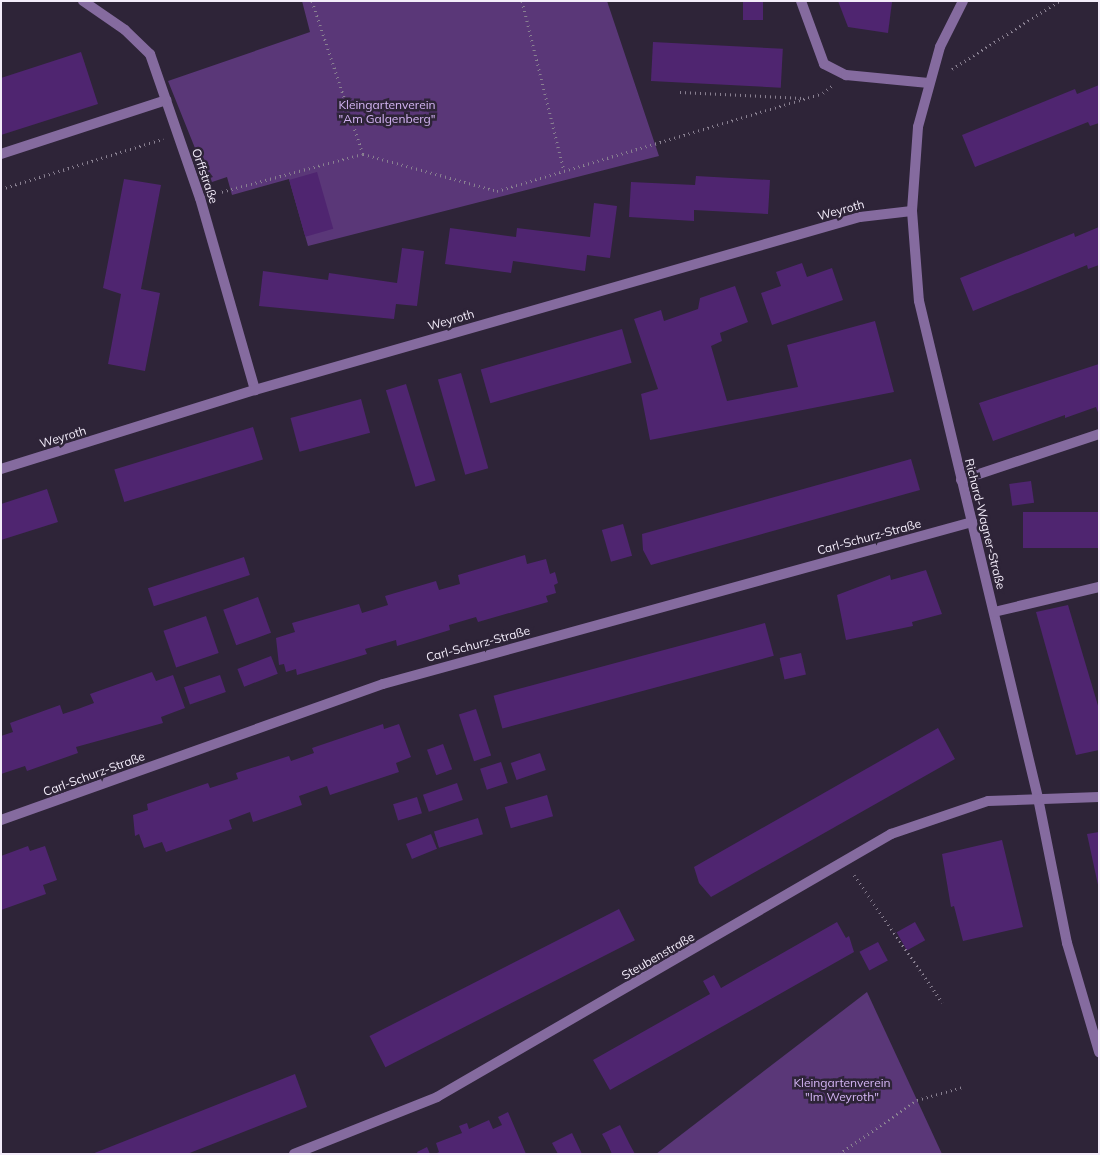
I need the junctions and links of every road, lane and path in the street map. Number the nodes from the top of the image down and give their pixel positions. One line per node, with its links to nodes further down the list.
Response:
1 (83, 1): 11 (street, Orffstraße)
2 (312, 1): 14 (path)
3 (522, 1): 15 (path)
4 (801, 1): 7 (street)
5 (963, 1): 8 (street, Richard-Wagner-Straße)
6 (1059, 1): 8 (path)
7 (846, 75): 8 (street); 10 (path)
8 (929, 83): 18 (street, Richard-Wagner-Straße)
9 (680, 92): 10 (path)
10 (806, 98): 15 (path)
11 (166, 100): 12 (street, Orffstraße); 13 (street)
12 (178, 134): 16 (path); 17 (street, Orffstraße)
13 (1, 154)
14 (364, 154): 15 (path); 17 (path)
15 (564, 171)
16 (1, 189)
17 (200, 198): 19 (street, Orffstraße)
18 (912, 211): 19 (street, Weyroth); 22 (street, Richard-Wagner-Straße)
19 (256, 390): 21 (street, Weyroth)
20 (1099, 434): 22 (street)
21 (1, 469)
22 (961, 480): 23 (street, Richard-Wagner-Straße)
23 (972, 522): 25 (street, Richard-Wagner-Straße); 28 (street, Carl-Schurz-Straße)
24 (1099, 586): 25 (street)
25 (994, 612): 27 (street, Richard-Wagner-Straße)
26 (1099, 797): 27 (street, Steubenstraße)
27 (1038, 798): 29 (street, Steubenstraße); 31 (street, Richard-Wagner-Straße)
28 (1, 820)
29 (845, 862): 30 (path); 33 (street, Steubenstraße)
30 (942, 1002)
31 (1099, 1052)
32 (963, 1087): 34 (path)
33 (294, 1154)
34 (839, 1154)

